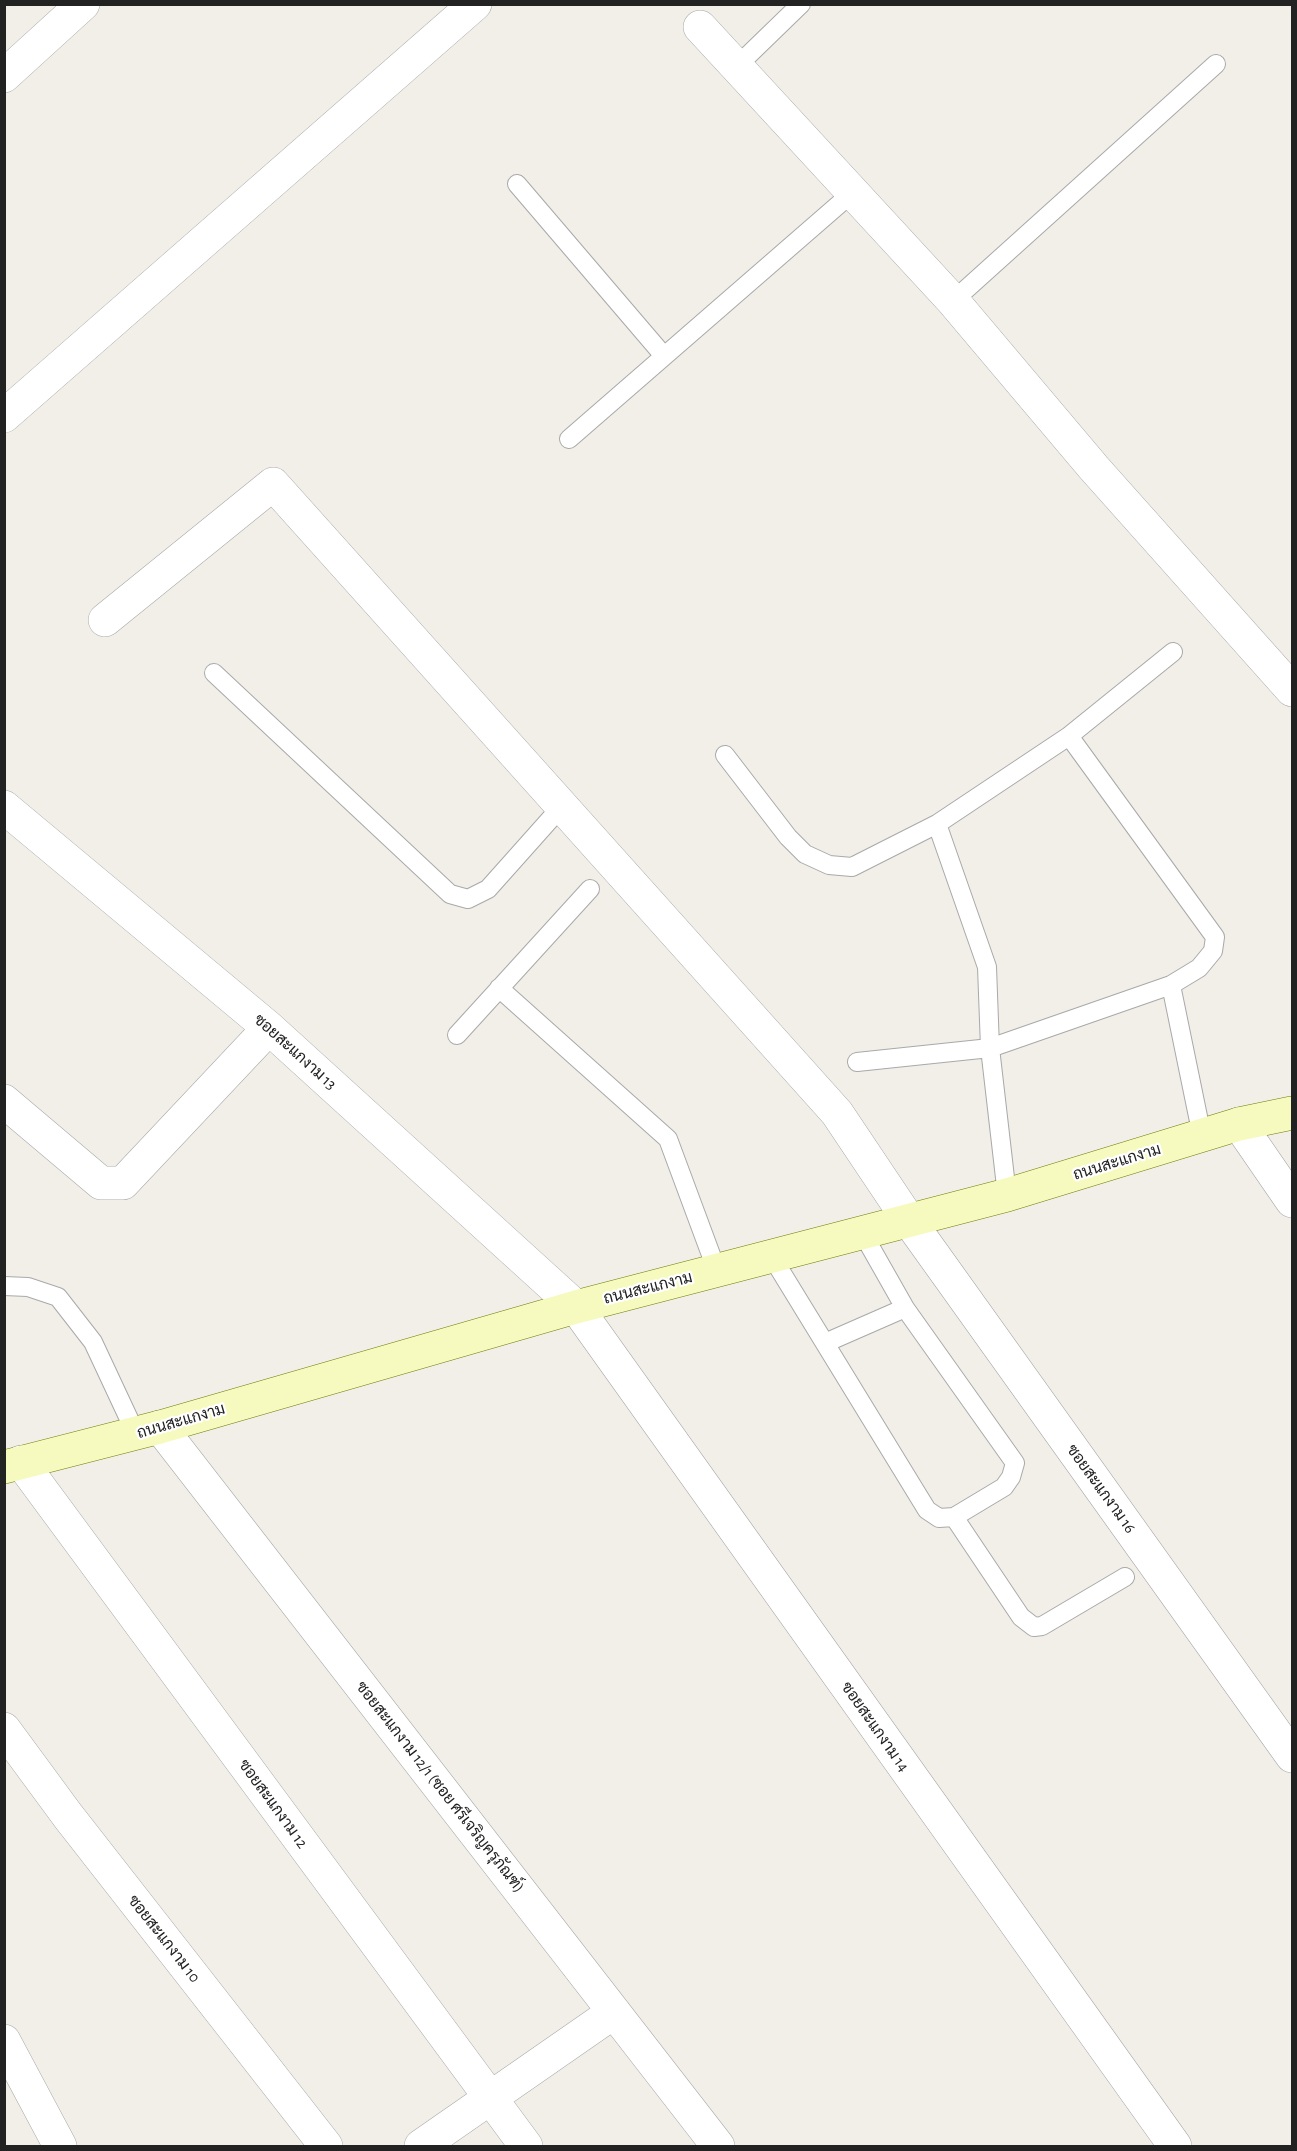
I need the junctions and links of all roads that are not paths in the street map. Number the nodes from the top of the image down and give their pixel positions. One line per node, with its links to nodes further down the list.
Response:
1 (83, 4): 7 (street)
2 (475, 4): 12 (street)
3 (801, 4): 6 (lane)
4 (700, 27): 6 (street)
5 (1216, 64): 10 (lane)
6 (735, 68): 9 (street)
7 (4, 76)
8 (517, 184): 11 (lane)
9 (852, 193): 10 (street); 11 (lane)
10 (953, 301): 17 (street)
11 (664, 356): 13 (lane)
12 (4, 416)
13 (569, 439)
14 (105, 620): 20 (street, ซอยสะแกงาม 16)
15 (1173, 652): 18 (lane)
16 (214, 673): 20 (lane)
17 (1293, 690)
18 (1069, 736): 22 (lane); 24 (lane)
19 (725, 755): 22 (lane)
20 (562, 806): 36 (street, ซอยสะแกงาม 16)
21 (4, 807): 26 (street, ซอยสะแกงาม 13)
22 (937, 824): 28 (lane)
23 (590, 889): 25 (lane)
24 (1171, 985): 28 (lane); 33 (lane)
25 (499, 988): 27 (lane); 39 (lane)
26 (269, 1028): 30 (street); 41 (street, ซอยสะแกงาม 13)
27 (457, 1035)
28 (990, 1048): 29 (lane); 34 (lane)
29 (857, 1062)
30 (4, 1101)
31 (1293, 1113): 32 (street, ถนนสะแกงาม)
32 (1239, 1124): 33 (street, ถนนสะแกงาม); 35 (street)
33 (1203, 1136): 34 (street, ถนนสะแกงาม)
34 (1007, 1196): 36 (street, ถนนสะแกงาม)
35 (1293, 1201)
36 (910, 1222): 37 (street, ถนนสะแกงาม); 49 (street, ซอยสะแกงาม 16)
37 (863, 1234): 38 (street, ถนนสะแกงาม); 42 (lane)
38 (772, 1257): 39 (street, ถนนสะแกงาม); 43 (lane)
39 (717, 1271): 41 (street, ถนนสะแกงาม)
40 (4, 1286): 44 (lane)
41 (576, 1307): 44 (street, ถนนสะแกงาม); 58 (street, ซอยสะแกงาม 14)
42 (906, 1308): 43 (lane); 46 (lane)
43 (825, 1342): 46 (lane)
44 (148, 1430): 45 (street, ถนนสะแกงาม); 50 (street, ซอยสะแกงาม 12/1 (ซอย ศรีเจริญครุภัณฑ์))
45 (13, 1464): 52 (street, ซอยสะแกงาม 12)
46 (954, 1517): 47 (lane)
47 (1125, 1577)
48 (4, 1729): 54 (street, ซอยสะแกงาม 10)
49 (1293, 1756)
50 (614, 2012): 52 (street); 57 (street, ซอยสะแกงาม 12/1 (ซอย ศรีเจริญครุภัณฑ์))
51 (4, 2041): 53 (street)
52 (489, 2097): 55 (street); 56 (street, ซอยสะแกงาม 12)
53 (60, 2146)
54 (326, 2146)
55 (421, 2146)
56 (526, 2146)
57 (718, 2146)
58 (1175, 2146)

